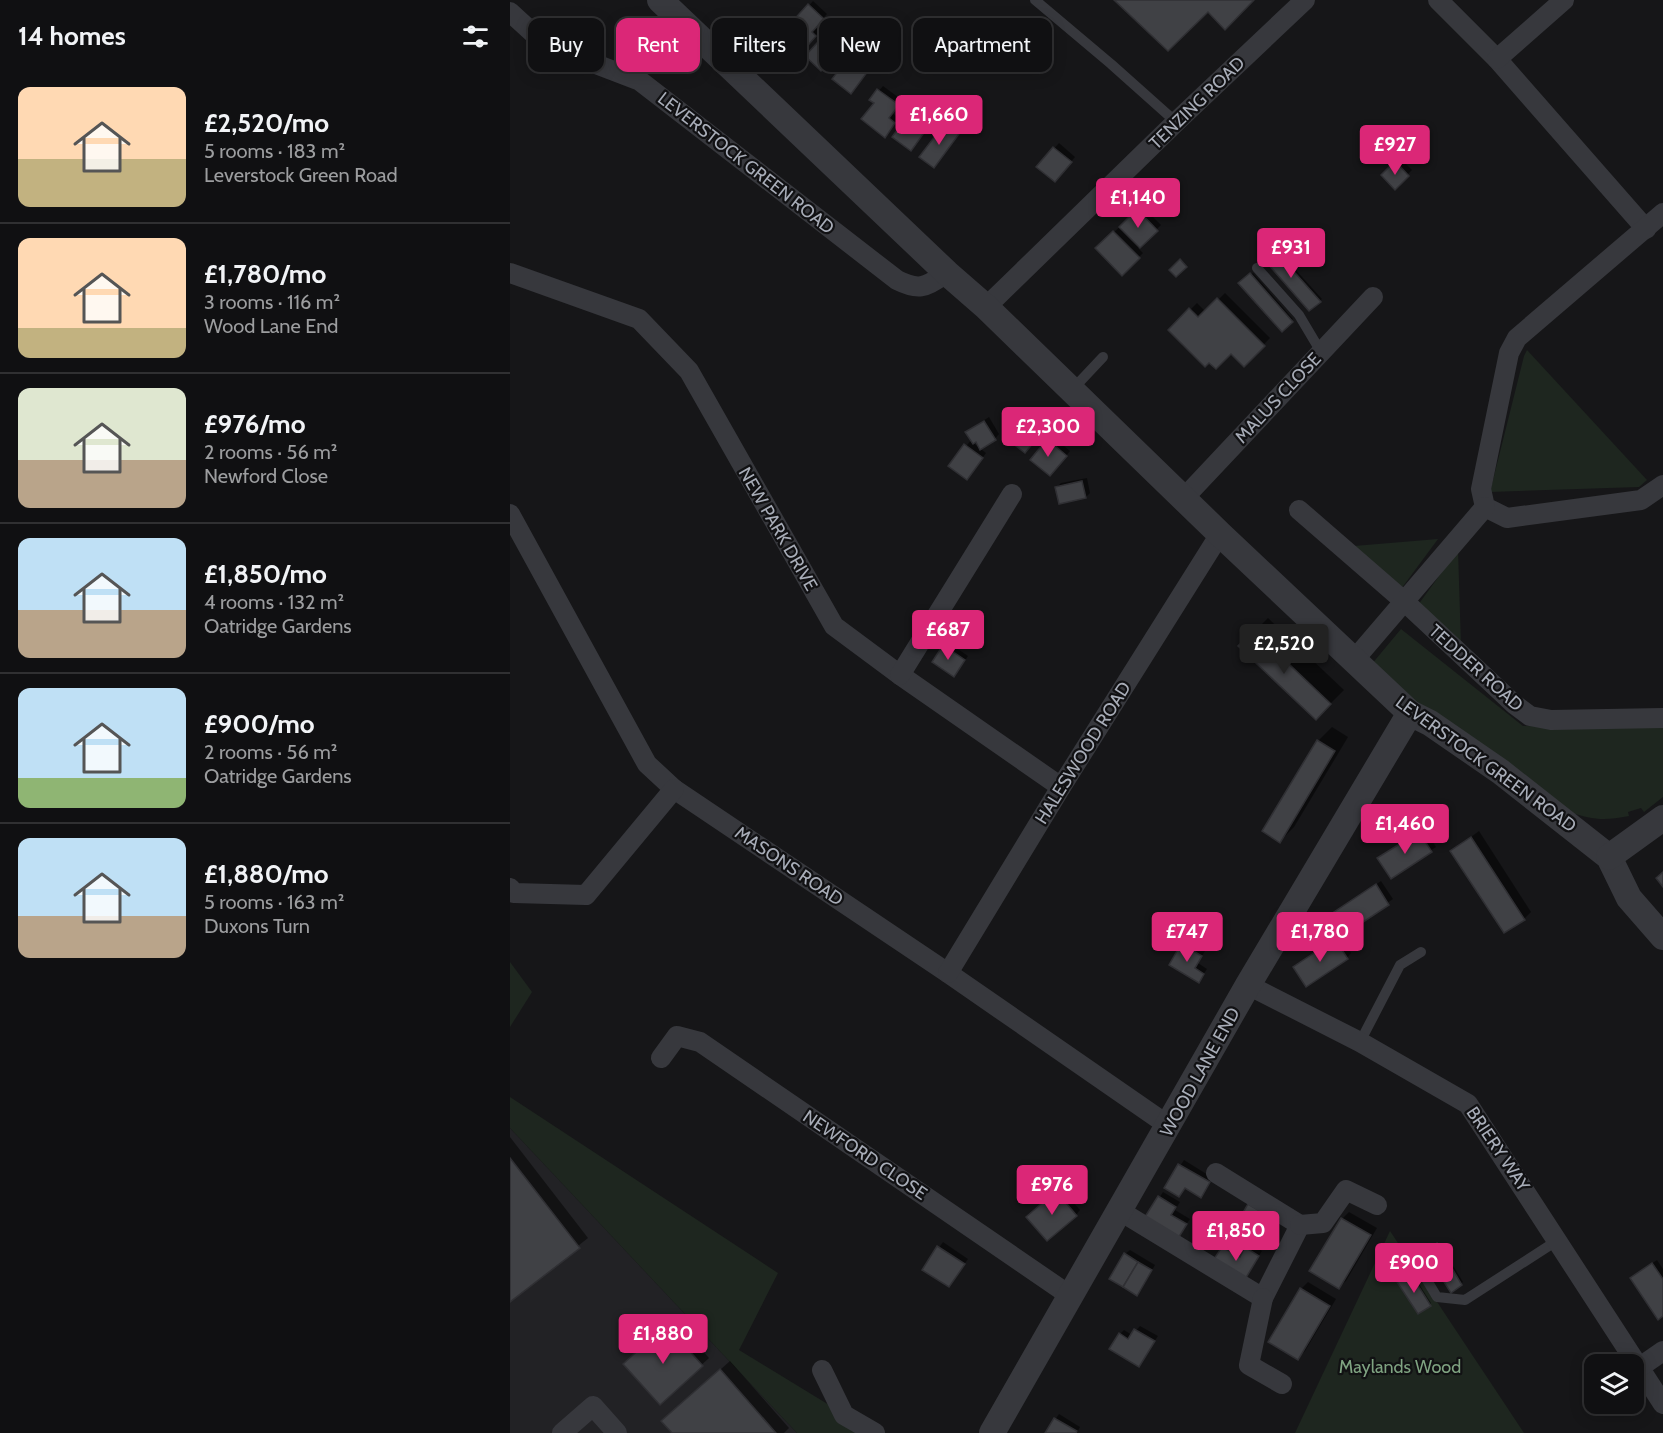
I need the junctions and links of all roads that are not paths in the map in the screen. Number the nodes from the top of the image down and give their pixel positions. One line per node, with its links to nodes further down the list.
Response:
1 (660, 0): 13 (street, LEVERSTOCK GREEN ROAD)
2 (1035, 0): 8 (lane)
3 (1305, 0): 8 (street, TENZING ROAD)
4 (1438, 0): 7 (street)
5 (1564, 0): 7 (street)
6 (510, 12): 13 (street, LEVERSTOCK GREEN ROAD)
7 (1497, 59): 10 (street)
8 (1176, 122): 15 (street, TENZING ROAD)
9 (1663, 213): 10 (street)
10 (1646, 229): 22 (street)
11 (1257, 268): 16 (lane)
12 (510, 273): 28 (street, NEW PARK DRIVE)
13 (947, 273): 15 (street, LEVERSTOCK GREEN ROAD)
14 (1373, 297): 16 (street, MALUS CLOSE)
15 (986, 307): 18 (street, LEVERSTOCK GREEN ROAD)
16 (1321, 352): 21 (street, MALUS CLOSE)
17 (1103, 357): 18 (lane)
18 (1071, 392): 21 (street, LEVERSTOCK GREEN ROAD)
19 (1663, 485): 22 (street)
20 (1012, 494): 28 (street)
21 (1184, 499): 25 (street, LEVERSTOCK GREEN ROAD)
22 (1485, 507): 26 (street)
23 (1299, 510): 26 (street, TEDDER ROAD)
24 (510, 514): 32 (street, MASONS ROAD)
25 (1220, 534): 27 (street, LEVERSTOCK GREEN ROAD); 31 (street, HALESWOOD ROAD)
26 (1405, 602): 27 (street); 30 (street, TEDDER ROAD)
27 (1354, 660): 29 (street, LEVERSTOCK GREEN ROAD)
28 (900, 675): 31 (street, NEW PARK DRIVE)
29 (1410, 713): 34 (street, LEVERSTOCK GREEN ROAD); 39 (street, WOOD LANE END)
30 (1663, 718)
31 (1061, 787): 38 (street, HALESWOOD ROAD)
32 (674, 789): 35 (street); 38 (street, MASONS ROAD)
33 (1663, 818): 34 (street)
34 (1609, 857): 36 (street)
35 (510, 888)
36 (1663, 937)
37 (1421, 952): 40 (lane)
38 (948, 973): 42 (street, MASONS ROAD)
39 (1248, 985): 40 (street, BRIERY WAY); 42 (street, WOOD LANE END)
40 (1360, 1042): 47 (street, BRIERY WAY)
41 (661, 1058): 49 (street, NEWFORD CLOSE)
42 (1169, 1126): 45 (street, WOOD LANE END)
43 (1216, 1173): 46 (street)
44 (1377, 1205): 46 (street)
45 (1120, 1211): 49 (street, WOOD LANE END); 50 (street)
46 (1300, 1225): 50 (street)
47 (1558, 1239): 48 (lane); 52 (street, BRIERY WAY)
48 (1416, 1262)
49 (1072, 1297): 61 (street, WOOD LANE END)
50 (1263, 1298): 56 (street)
51 (1663, 1351): 53 (street)
52 (1632, 1354)
53 (1644, 1364)
54 (822, 1370): 60 (street)
55 (1644, 1373): 57 (street, BRIERY WAY)
56 (1282, 1384)
57 (1663, 1404)
58 (562, 1433): 59 (street)
59 (617, 1433)
60 (875, 1433)
61 (992, 1433)

